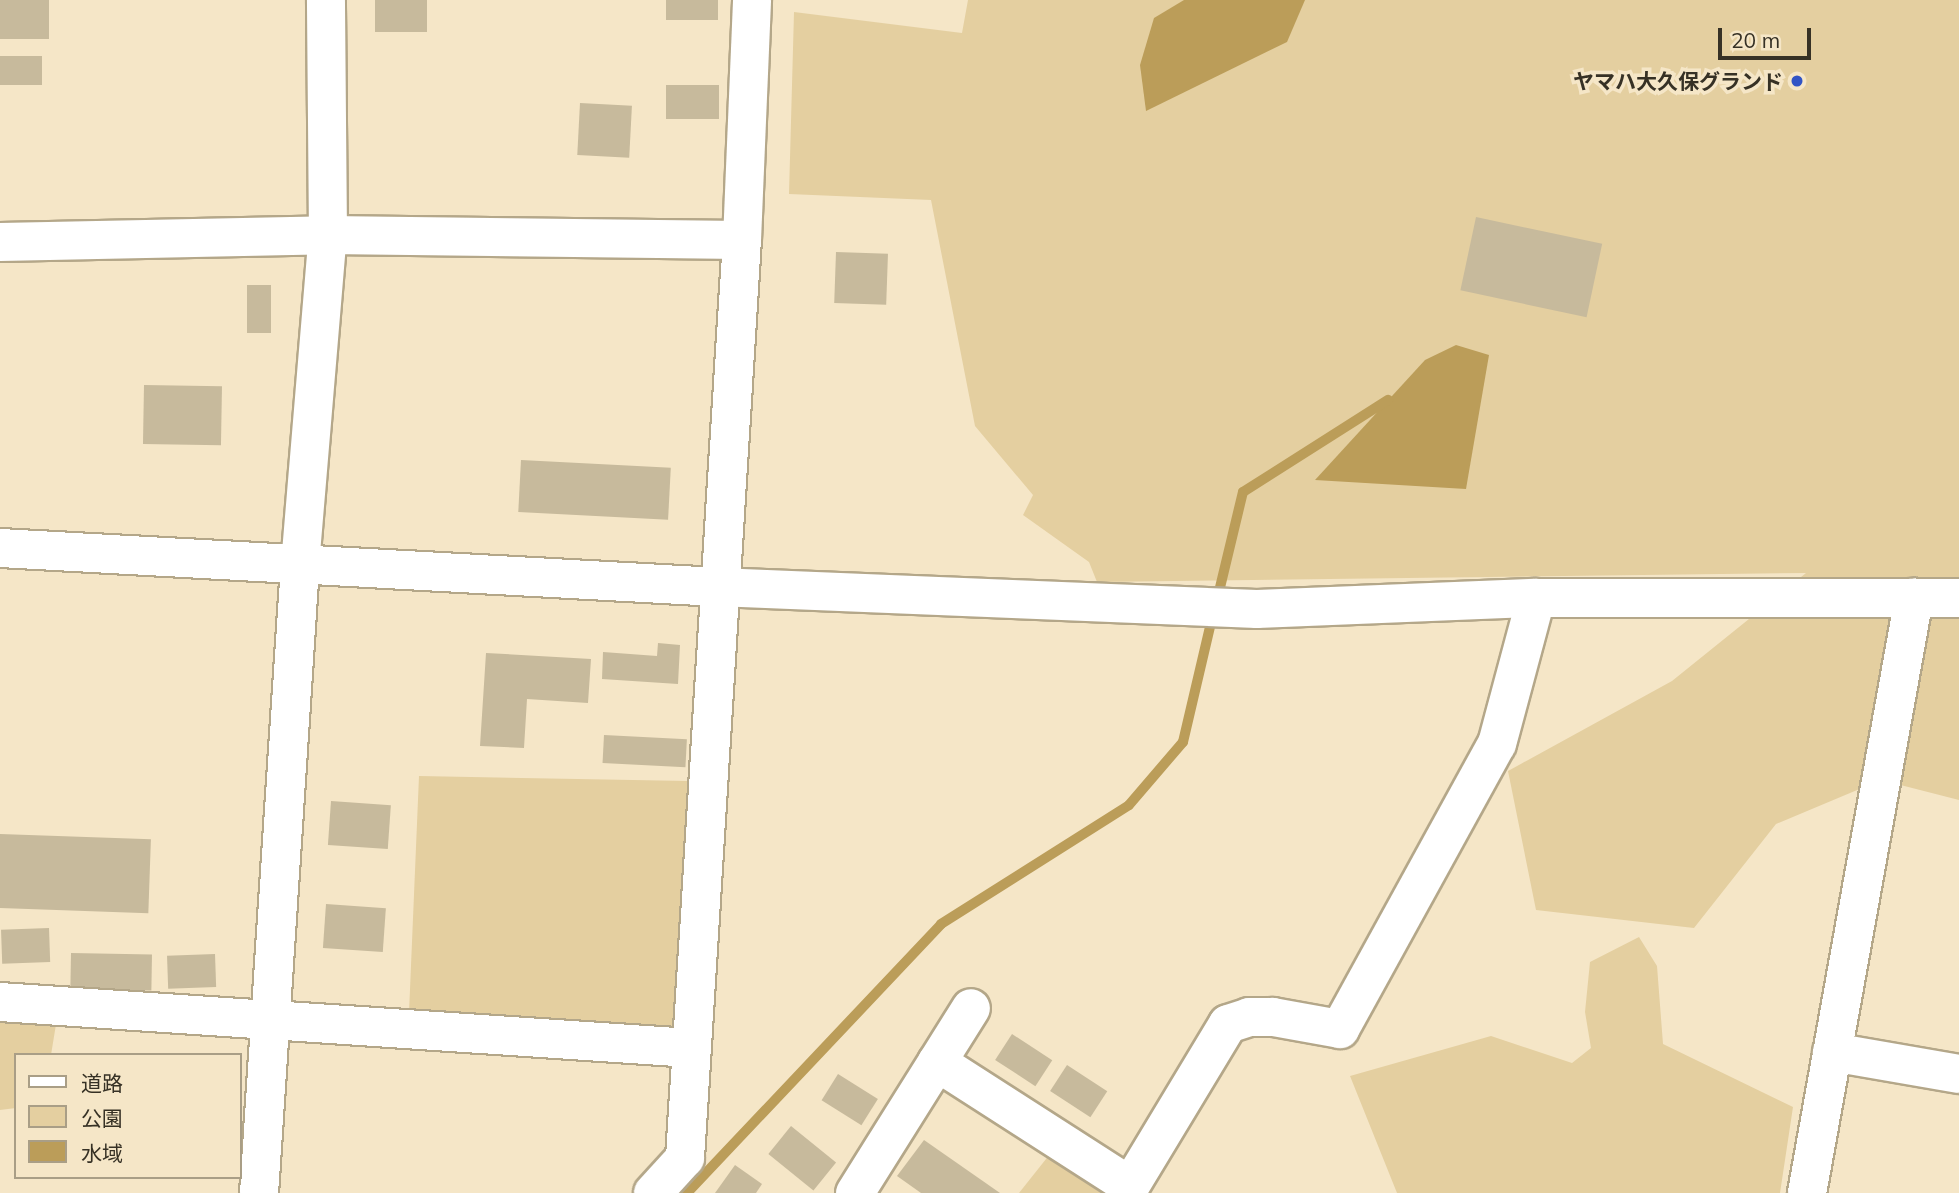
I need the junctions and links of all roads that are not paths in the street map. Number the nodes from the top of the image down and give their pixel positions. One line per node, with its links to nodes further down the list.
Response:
1 (326, 0): 3 (street)
2 (752, 0): 4 (street)
3 (328, 235): 4 (street); 5 (street); 7 (street)
4 (742, 240): 8 (street)
5 (0, 242)
6 (0, 548): 7 (street)
7 (300, 565): 8 (street); 14 (street)
8 (717, 586): 9 (street); 15 (street)
9 (1536, 598): 10 (street); 19 (street)
10 (1914, 598): 11 (street); 16 (street)
11 (1959, 598)
12 (0, 1002): 14 (street)
13 (971, 1008): 17 (street)
14 (270, 1022): 15 (street); 20 (street)
15 (691, 1048): 21 (street)
16 (1832, 1052): 18 (street); 23 (street)
17 (937, 1062): 19 (street); 22 (street)
18 (1959, 1074)
19 (1128, 1190)
20 (259, 1193)
21 (653, 1193)
22 (855, 1193)
23 (1807, 1193)

